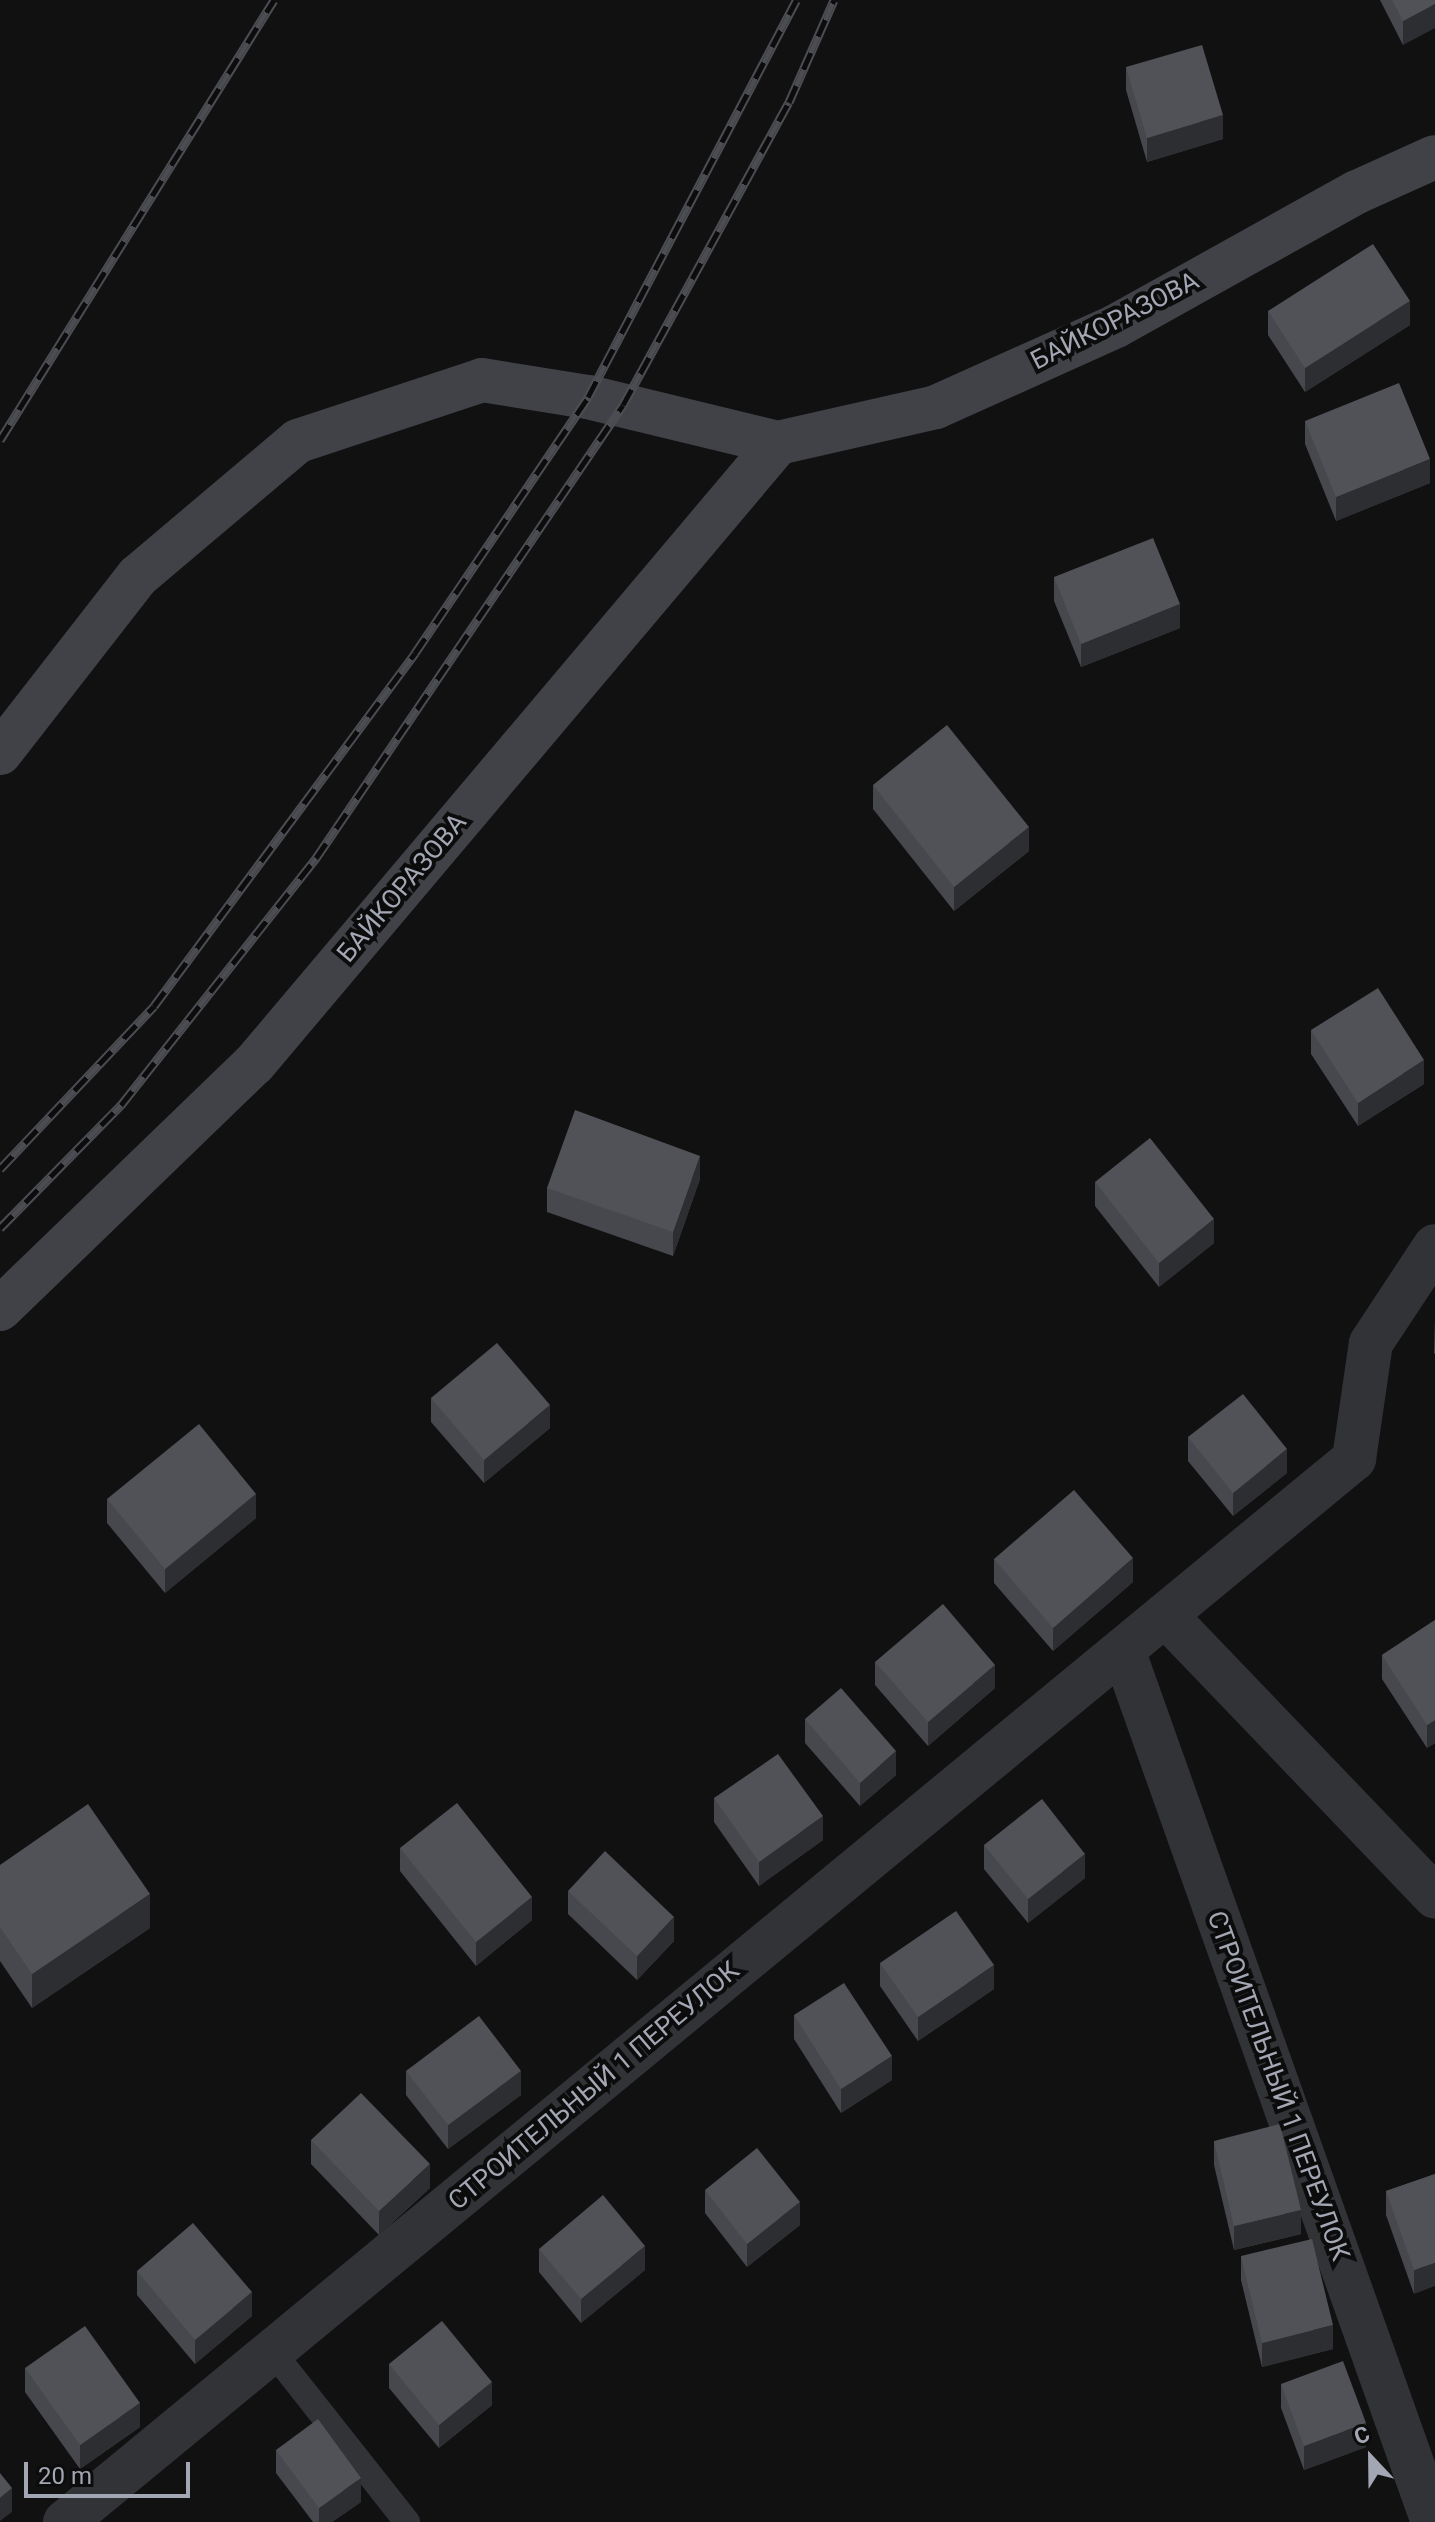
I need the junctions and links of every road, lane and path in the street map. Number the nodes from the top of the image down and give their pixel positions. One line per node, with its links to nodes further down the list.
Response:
1 (1435, 157): 2 (street, БАЙКОРАЗОВА)
2 (778, 443): 3 (street, БАЙКОРАЗОВА); 5 (street, БАЙКОРАЗОВА)
3 (0, 753)
4 (1435, 1246): 6 (street, СТРОИТЕЛЬНЫЙ 1 ПЕРЕУЛОК)
5 (0, 1309)
6 (1165, 1615): 7 (street, СТРОИТЕЛЬНЫЙ 1 ПЕРЕУЛОК); 8 (street)
7 (1123, 1650): 9 (street, СТРОИТЕЛЬНЫЙ 1 ПЕРЕУЛОК); 12 (street, СТРОИТЕЛЬНЫЙ 1 ПЕРЕУЛОК)
8 (1435, 1897)
9 (272, 2351): 10 (street, СТРОИТЕЛЬНЫЙ 1 ПЕРЕУЛОК); 11 (lane)
10 (65, 2522)
11 (407, 2522)
12 (1433, 2522)

